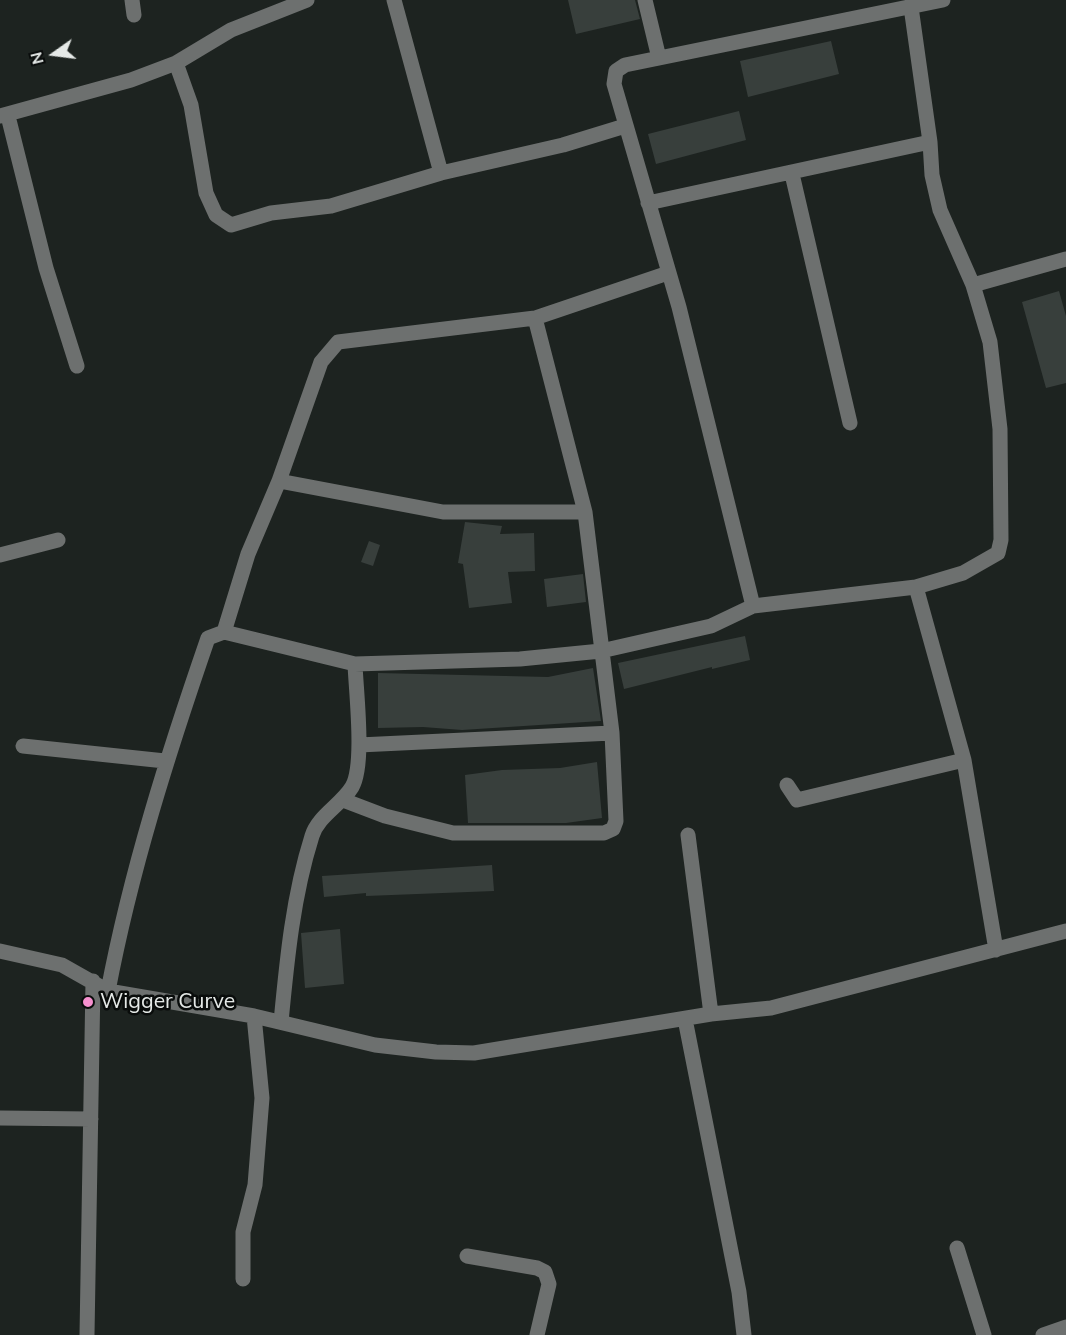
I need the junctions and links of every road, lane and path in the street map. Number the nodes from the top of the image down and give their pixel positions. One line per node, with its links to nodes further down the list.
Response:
1 (307, 0): 7 (street)
2 (394, 0): 11 (street)
3 (645, 0): 6 (street)
4 (943, 0): 5 (street)
5 (911, 7): 6 (street); 10 (street)
6 (659, 58): 9 (street)
7 (176, 63): 8 (street); 11 (street)
8 (4, 116): 18 (street)
9 (625, 126): 11 (street); 13 (street)
10 (930, 142): 12 (street); 16 (street)
11 (441, 173)
12 (792, 174): 13 (street); 19 (street)
13 (648, 203): 15 (street)
14 (1066, 259): 16 (street)
15 (668, 273): 17 (street); 25 (street)
16 (973, 285): 24 (street)
17 (535, 318): 20 (street); 21 (street)
18 (77, 366)
19 (850, 423)
20 (279, 481): 21 (street); 26 (street)
21 (585, 512): 27 (street)
22 (58, 540): 23 (street)
23 (0, 555)
24 (916, 587): 25 (street); 32 (street)
25 (753, 606): 27 (street)
26 (224, 632): 28 (street); 33 (street)
27 (601, 651): 28 (street); 29 (street)
28 (355, 664): 30 (street)
29 (612, 734): 30 (street); 35 (street)
30 (359, 745): 35 (street)
31 (23, 746): 33 (street)
32 (964, 760): 34 (street); 38 (street)
33 (165, 761): 41 (street)
34 (787, 785)
35 (344, 800): 45 (street)
36 (688, 835): 42 (street)
37 (1066, 931): 38 (street)
38 (996, 950): 42 (street)
39 (0, 951): 40 (street)
40 (93, 981): 41 (street); 47 (street)
41 (108, 991): 43 (street)
42 (711, 1014): 44 (street)
43 (254, 1016): 45 (street); 50 (street)
44 (685, 1019): 45 (street); 54 (street)
45 (281, 1022)
46 (0, 1118): 47 (street)
47 (91, 1119): 52 (street)
48 (957, 1248): 55 (street)
49 (467, 1256): 53 (street)
50 (243, 1279)
51 (1066, 1328): 56 (street)
52 (87, 1335)
53 (537, 1335)
54 (744, 1335)
55 (984, 1335)
56 (1043, 1335)

